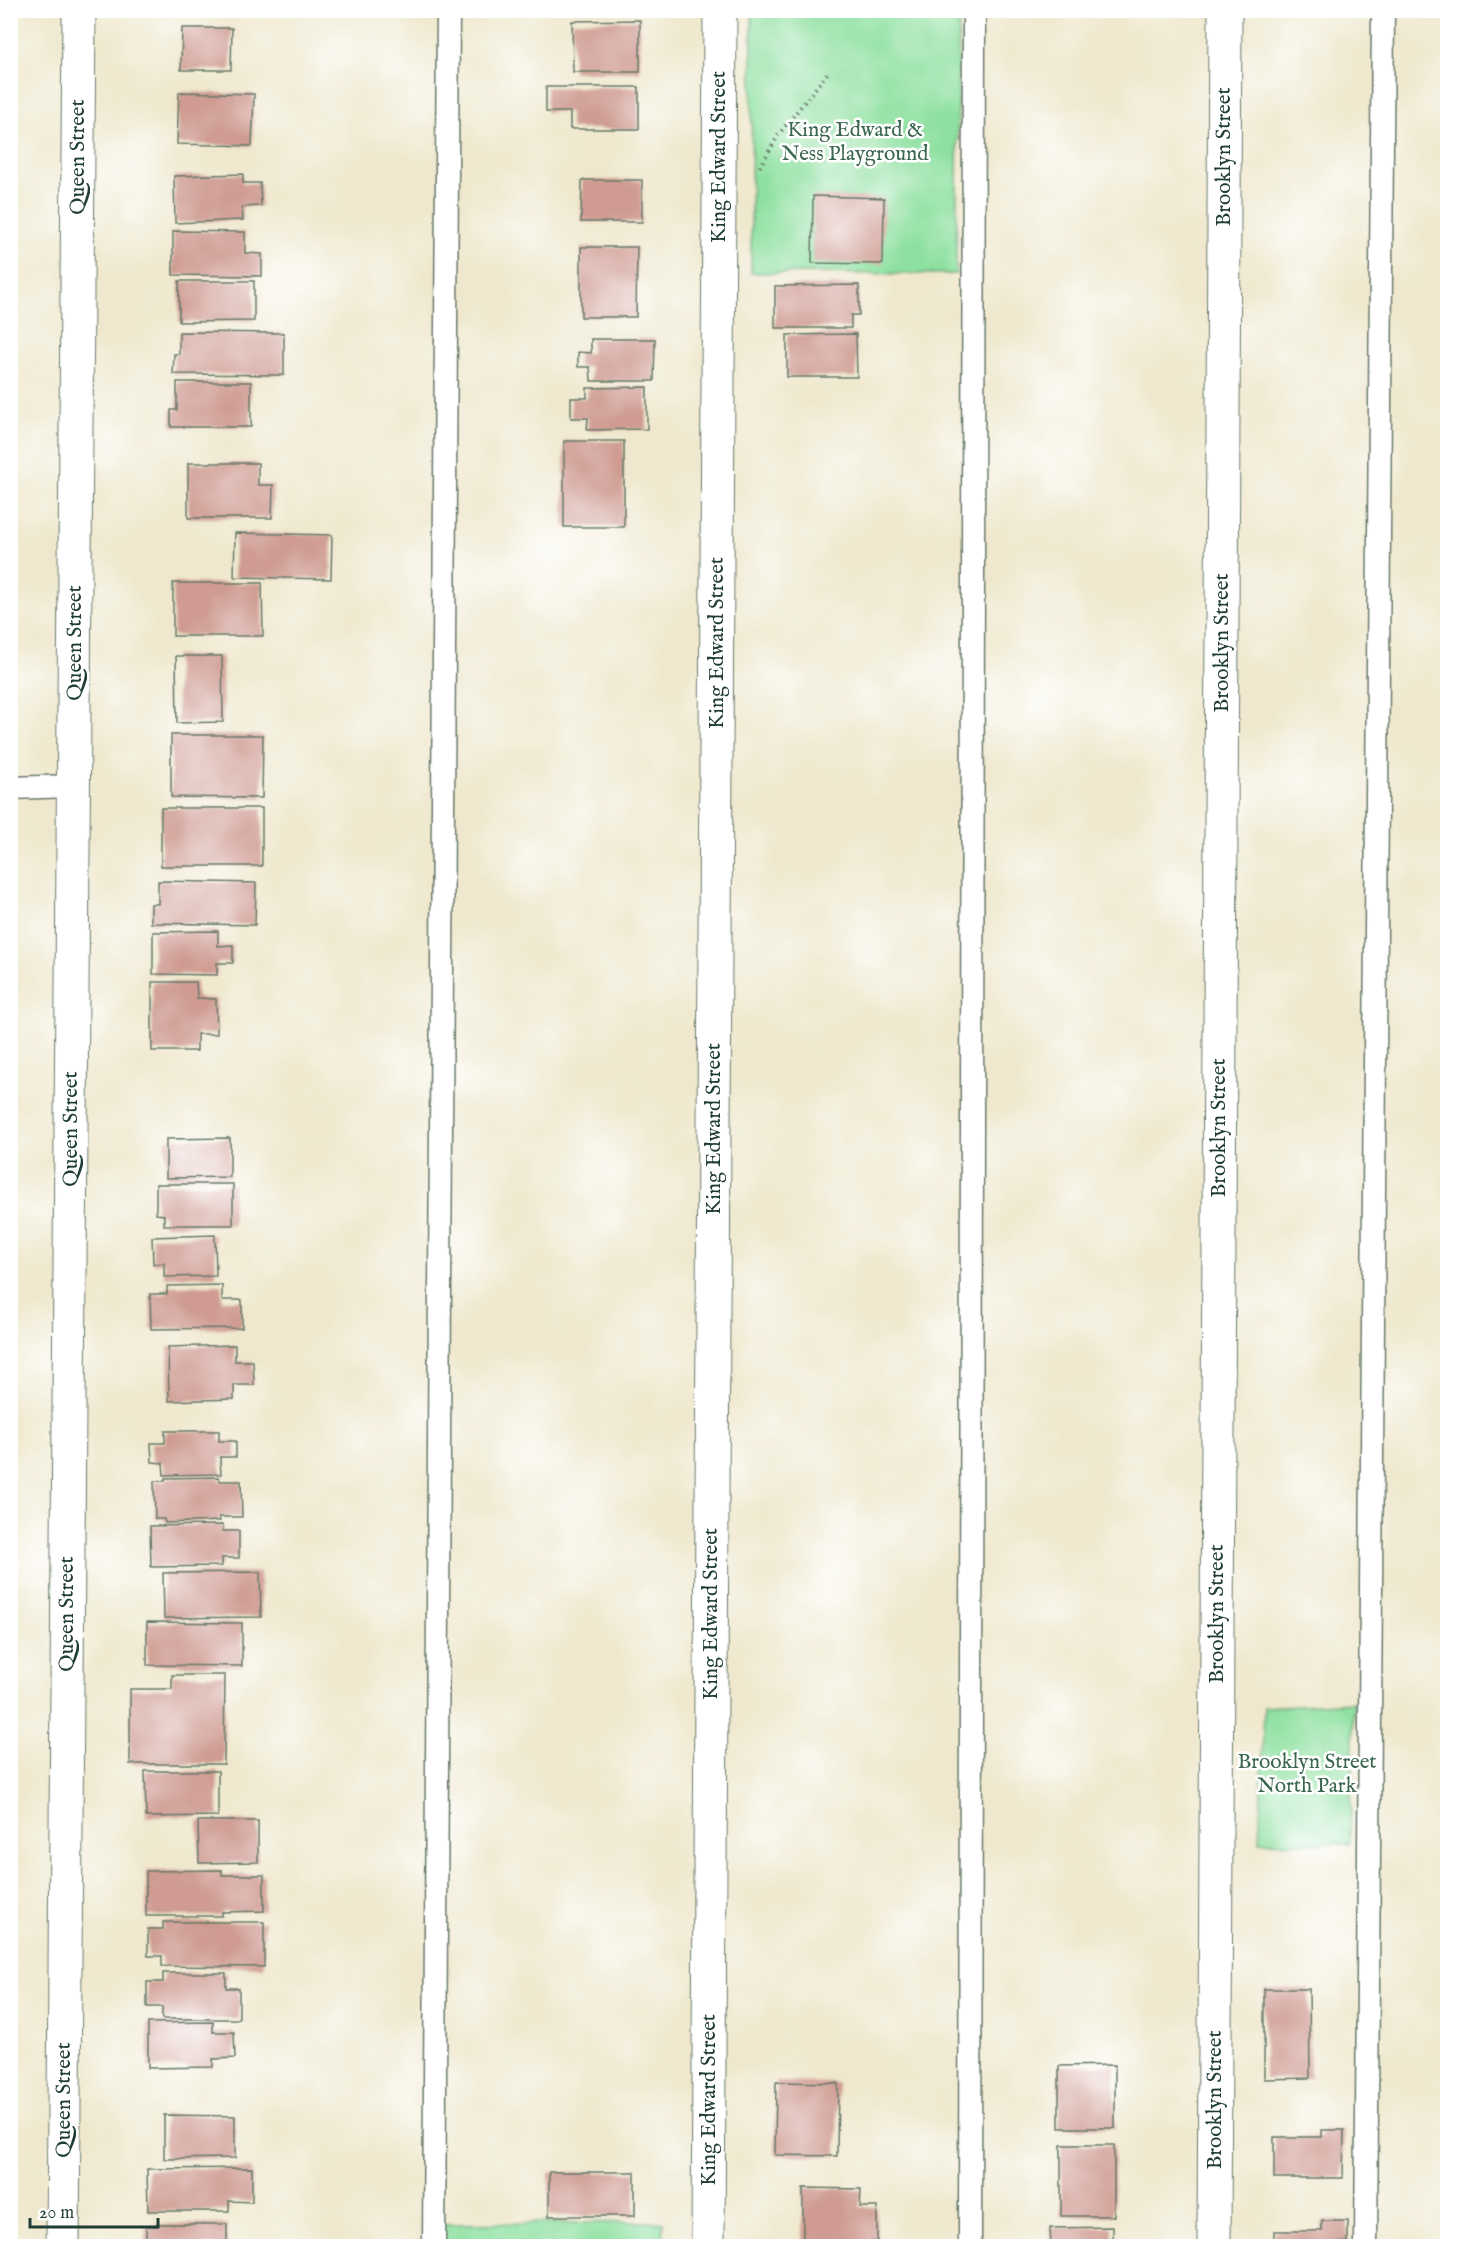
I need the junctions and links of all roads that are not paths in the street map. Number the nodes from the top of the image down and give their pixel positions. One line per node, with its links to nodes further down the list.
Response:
1 (79, 10): 7 (street, Queen Street)
2 (448, 10): 10 (lane)
3 (720, 10): 11 (street, King Edward Street)
4 (974, 10): 12 (lane)
5 (1225, 10): 13 (street, Brooklyn Street)
6 (1383, 10): 14 (lane)
7 (74, 786): 8 (lane); 9 (street, Queen Street)
8 (10, 788)
9 (63, 2247)
10 (434, 2247)
11 (708, 2247)
12 (970, 2247)
13 (1214, 2247)
14 (1366, 2247)

